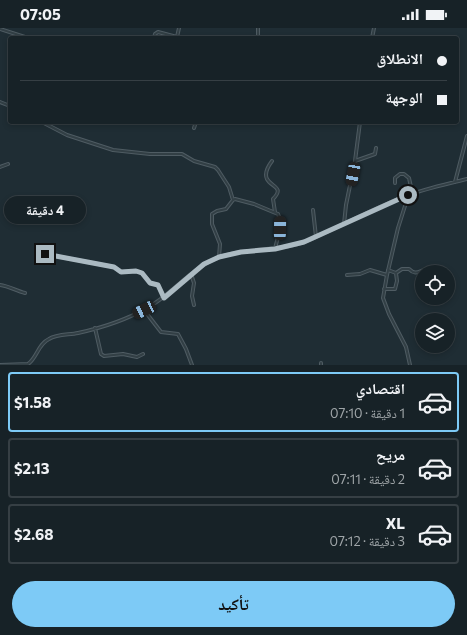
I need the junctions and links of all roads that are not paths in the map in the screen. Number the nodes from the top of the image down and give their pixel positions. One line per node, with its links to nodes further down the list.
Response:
1 (0, 29): 2 (street)
2 (22, 36)
3 (154, 36): 4 (street)
4 (173, 36)
5 (46, 124): 19 (street)
6 (195, 124): 8 (street)
7 (360, 124): 12 (street)
8 (194, 128)
9 (467, 136): 16 (street)
10 (376, 148): 12 (street)
11 (272, 161): 21 (street)
12 (356, 161): 22 (street)
13 (8, 164): 14 (street)
14 (0, 167)
15 (467, 179): 16 (street)
16 (455, 182): 18 (street)
17 (394, 183): 18 (street)
18 (408, 195): 22 (street); 27 (street)
19 (233, 200): 21 (street); 26 (street)
20 (313, 210): 23 (street)
21 (275, 212): 24 (street)
22 (344, 224): 23 (street)
23 (316, 237): 24 (street)
24 (275, 249): 26 (street)
25 (45, 254): 36 (street)
26 (219, 257): 30 (street)
27 (388, 270): 28 (street); 32 (street)
28 (396, 273): 29 (street); 34 (street)
29 (415, 273)
30 (191, 274): 36 (street); 37 (street)
31 (347, 275): 32 (street)
32 (386, 275): 34 (street)
33 (0, 285): 35 (street)
34 (384, 289): 44 (street)
35 (25, 293)
36 (164, 298): 38 (street)
37 (194, 305)
38 (144, 310): 39 (street); 43 (street)
39 (95, 328): 40 (street); 42 (street)
40 (143, 354)
41 (0, 364): 42 (street)
42 (30, 364)
43 (192, 365)
44 (410, 365)

